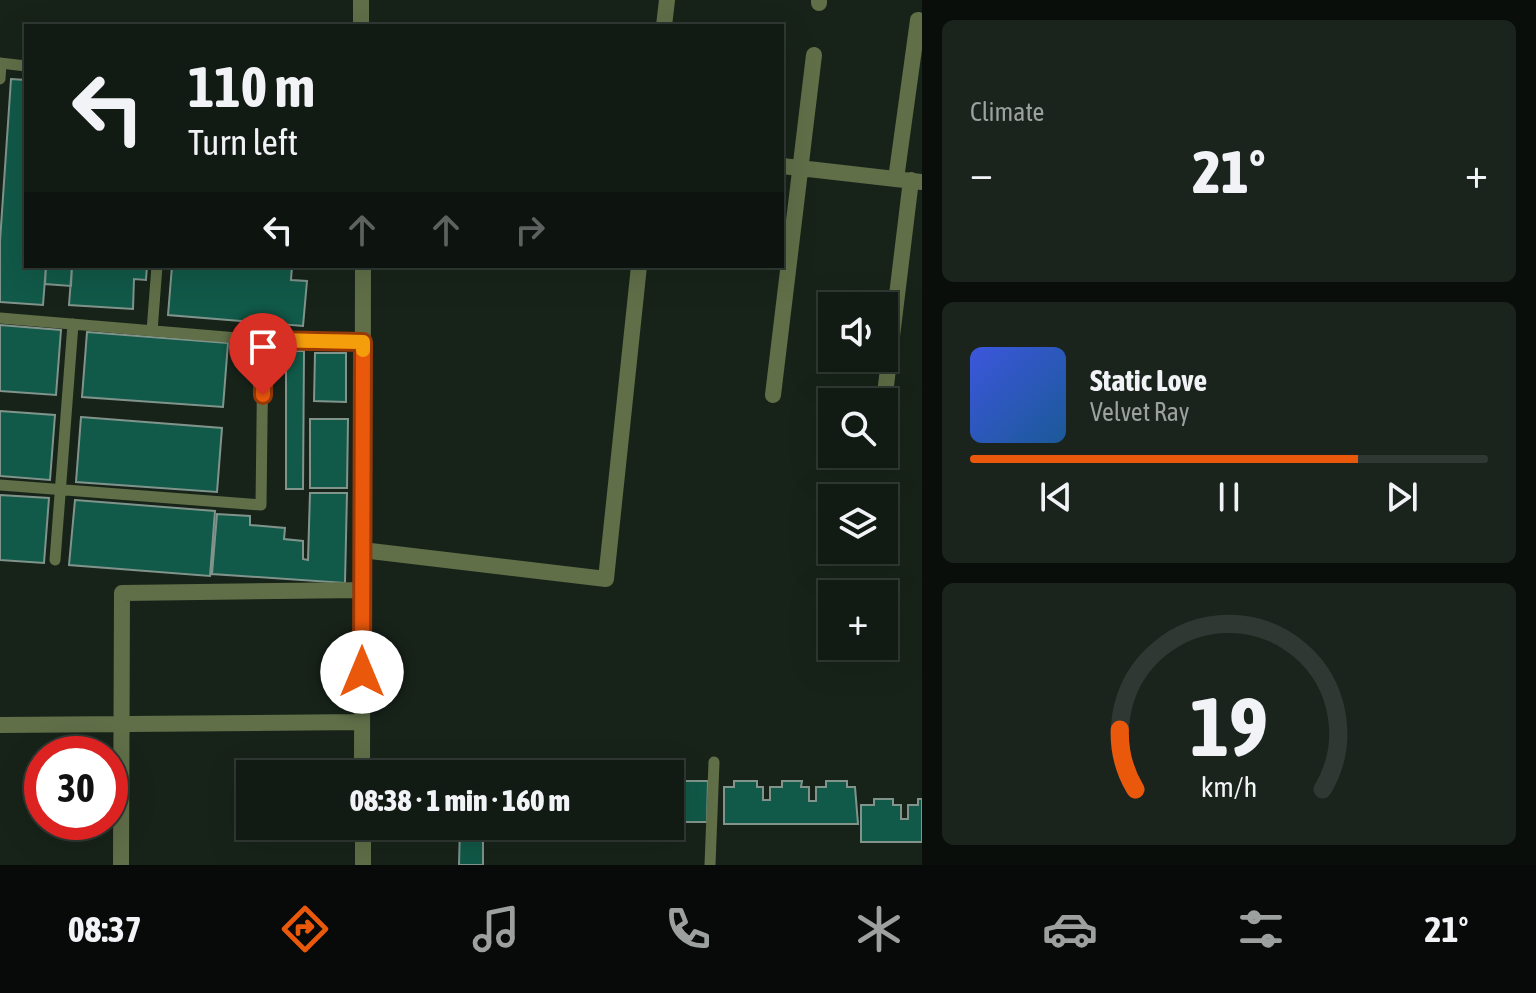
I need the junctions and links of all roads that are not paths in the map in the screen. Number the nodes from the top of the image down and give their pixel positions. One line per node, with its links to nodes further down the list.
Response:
1 (361, 0): 4 (street)
2 (667, 0): 5 (street)
3 (918, 20): 12 (street)
4 (361, 24)
5 (664, 24)
6 (814, 55): 11 (street)
7 (1, 63): 8 (lane); 9 (lane)
8 (24, 66)
9 (0, 79)
10 (784, 166): 11 (street)
11 (800, 168): 12 (street); 22 (street)
12 (910, 180): 21 (street)
13 (157, 268): 18 (lane)
14 (363, 268): 20 (street)
15 (639, 268): 25 (street)
16 (0, 318): 17 (lane)
17 (73, 324): 18 (lane); 24 (lane)
18 (152, 331): 19 (lane)
19 (263, 340): 20 (lane); 24 (lane)
20 (363, 342): 25 (street)
21 (886, 388)
22 (773, 395)
23 (0, 485): 24 (lane)
24 (60, 490): 26 (lane)
25 (362, 550): 27 (street)
26 (55, 560)
27 (362, 590): 28 (street); 29 (street)
28 (362, 722): 29 (street); 31 (street)
29 (120, 724): 30 (street); 34 (street)
30 (0, 725)
31 (362, 760)
32 (714, 762): 36 (lane)
33 (363, 840): 35 (street)
34 (121, 865)
35 (363, 865)
36 (710, 865)

